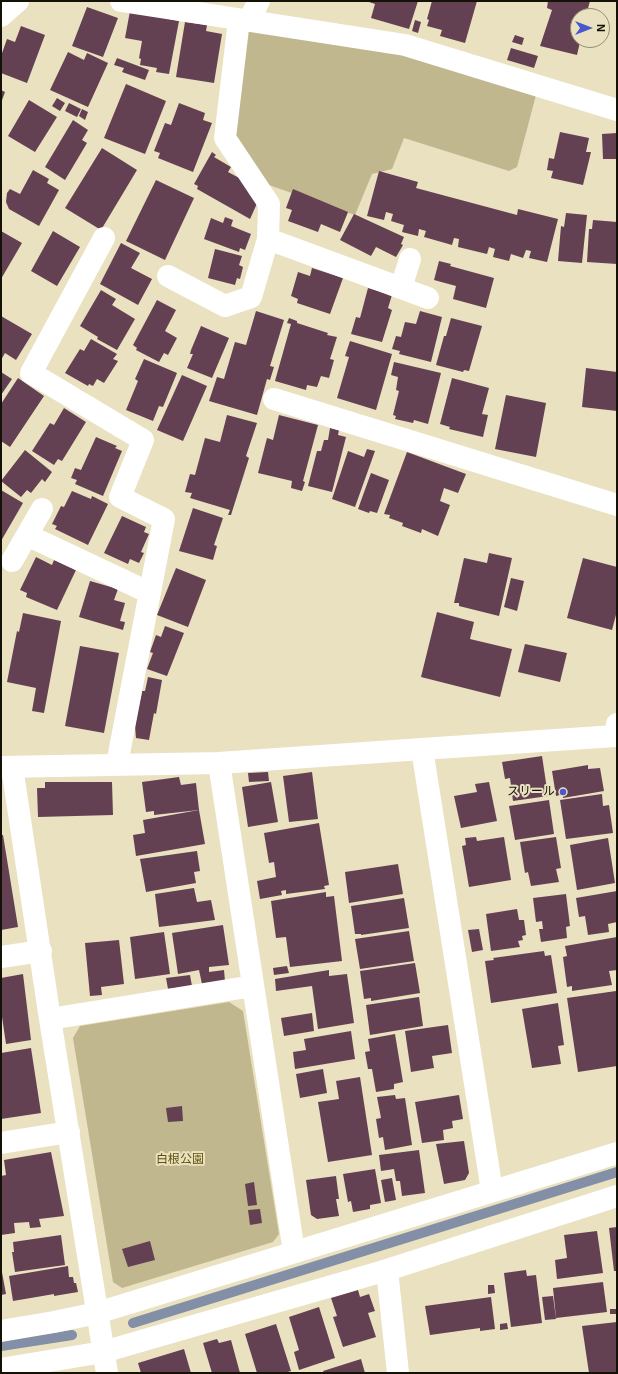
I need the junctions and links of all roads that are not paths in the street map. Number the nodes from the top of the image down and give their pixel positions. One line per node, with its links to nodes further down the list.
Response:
1 (18, 1): 4 (street)
2 (121, 1): 5 (street)
3 (259, 1): 5 (street)
4 (1, 16)
5 (244, 20): 6 (street); 8 (street)
6 (617, 110)
7 (104, 238): 18 (street)
8 (268, 239): 10 (street); 11 (street)
9 (410, 259): 11 (street)
10 (168, 276)
11 (401, 288): 12 (street)
12 (428, 298)
13 (274, 399): 14 (street)
14 (617, 504)
15 (42, 509): 16 (street)
16 (27, 535): 17 (street); 18 (street)
17 (12, 561)
18 (150, 594): 22 (street)
19 (616, 736): 20 (street)
20 (422, 749): 21 (street); 31 (street)
21 (219, 763): 22 (street); 26 (street)
22 (117, 764): 23 (street)
23 (7, 767): 24 (street)
24 (40, 951): 25 (street); 27 (street)
25 (1, 957)
26 (253, 986): 27 (street); 33 (street)
27 (50, 1019): 28 (street)
28 (69, 1132): 29 (street); 35 (street)
29 (1, 1143)
30 (617, 1153): 31 (street)
31 (492, 1192): 33 (street)
32 (617, 1196): 34 (street)
33 (294, 1252): 35 (street)
34 (387, 1270): 37 (street); 39 (street)
35 (97, 1313): 36 (street); 37 (street)
36 (1, 1331)
37 (105, 1363): 38 (street)
38 (1, 1369)
39 (398, 1373)

